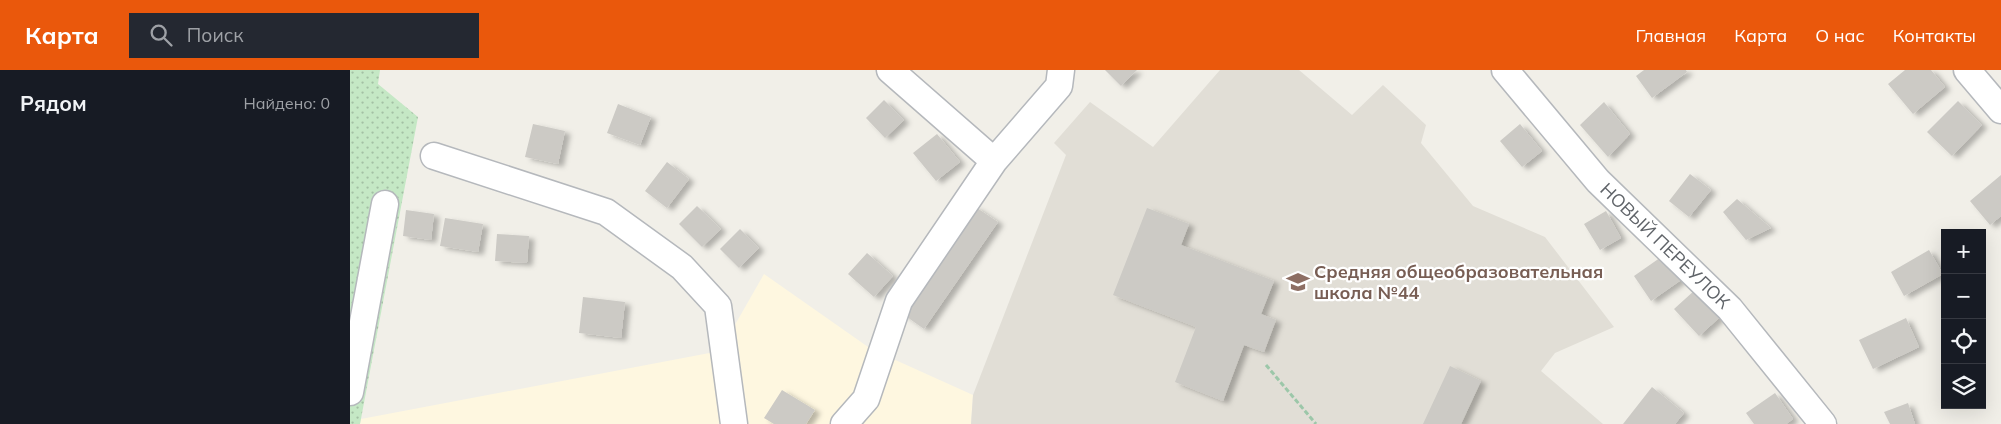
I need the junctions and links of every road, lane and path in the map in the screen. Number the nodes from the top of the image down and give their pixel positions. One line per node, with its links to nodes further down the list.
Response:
1 (890, 70): 7 (street)
2 (1062, 70): 7 (street)
3 (1505, 70): 14 (street, НОВЫЙ ПЕРЕУЛОК)
4 (1967, 70): 5 (street)
5 (2001, 110)
6 (434, 156): 11 (street)
7 (994, 160): 12 (street)
8 (385, 204): 10 (street)
9 (1266, 365): 13 (path)
10 (350, 392)
11 (734, 424)
12 (844, 424)
13 (1316, 424)
14 (1824, 424)

